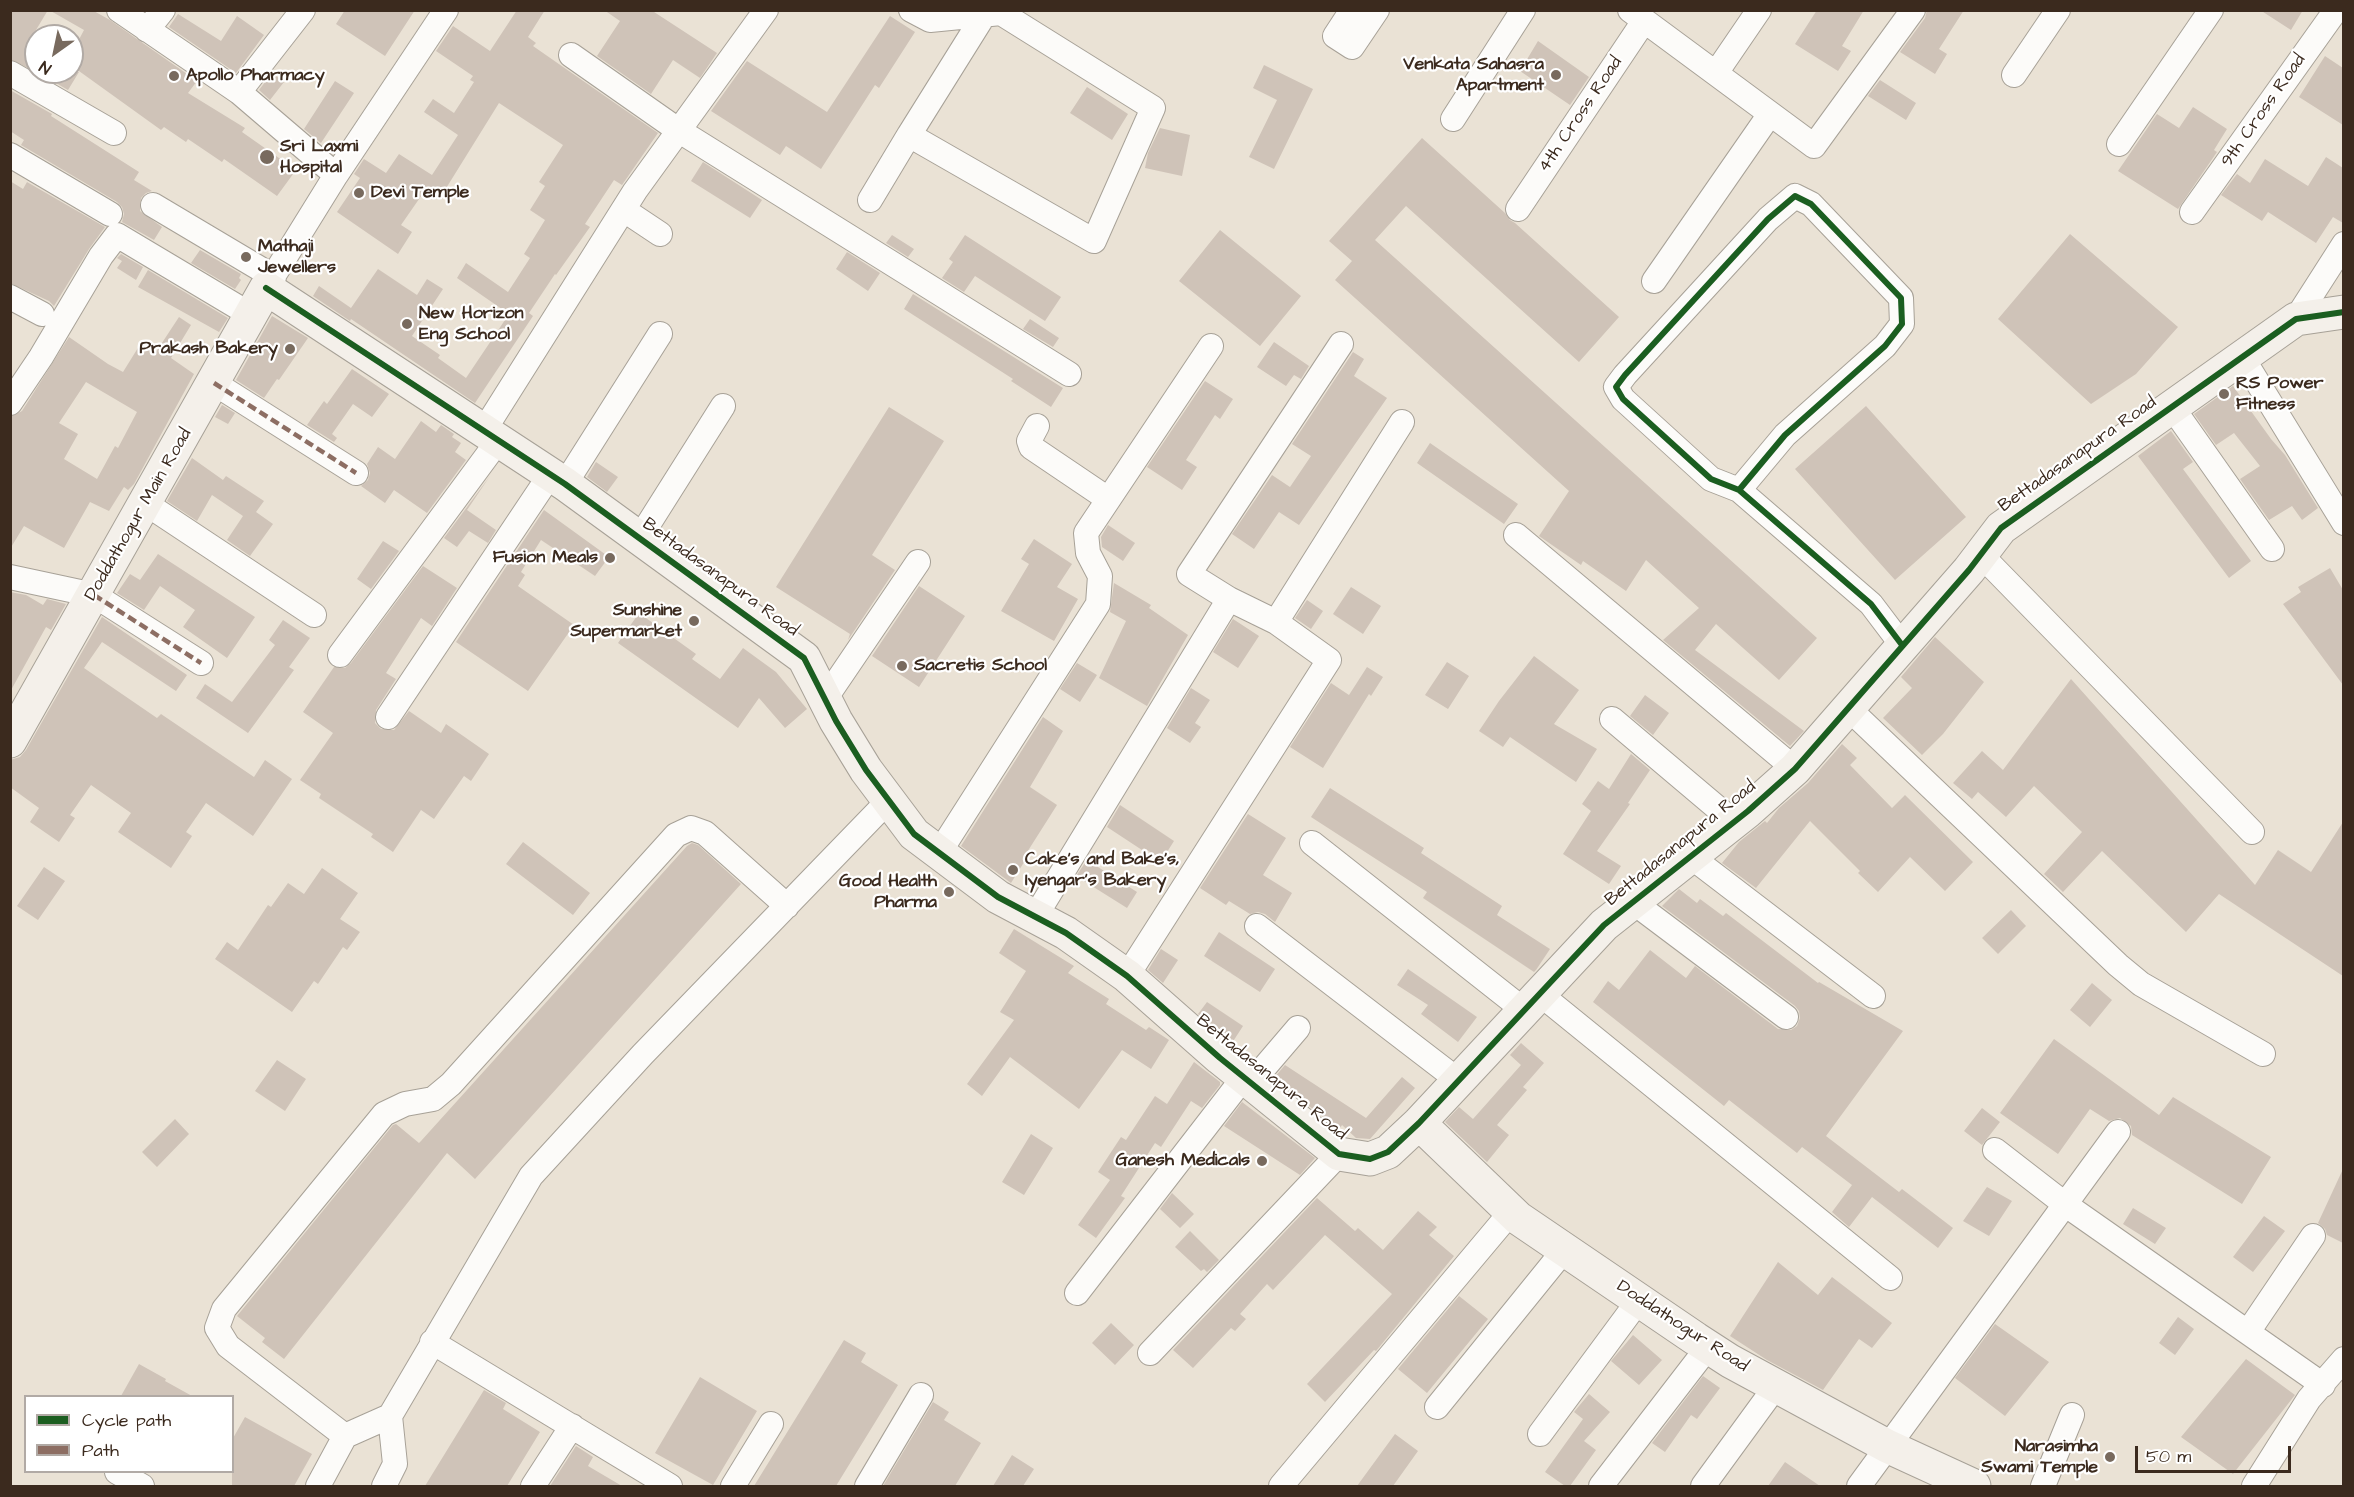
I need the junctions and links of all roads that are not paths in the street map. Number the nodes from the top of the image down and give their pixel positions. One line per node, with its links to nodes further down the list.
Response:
1 (119, 10): 17 (street)
2 (163, 10): 17 (street)
3 (303, 10): 22 (street)
4 (446, 10): 30 (street)
5 (766, 10): 25 (street)
6 (912, 10): 15 (street)
7 (1352, 10): 8 (street)
8 (1377, 10)
9 (1523, 10): 24 (street)
10 (1759, 10): 20 (street)
11 (1913, 10): 23 (street)
12 (2058, 10): 21 (street)
13 (2211, 10): 28 (street)
14 (2336, 10): 35 (street, 9th Cross Road)
15 (984, 15): 27 (street); 27 (street)
16 (1637, 16): 20 (street); 33 (street, 4th Cross Road)
17 (147, 30): 22 (street)
18 (571, 55): 25 (street)
19 (10, 73): 26 (street)
20 (1716, 73): 23 (street)
21 (2014, 75)
22 (239, 92): 30 (street)
23 (1770, 114): 39 (street)
24 (1453, 119)
25 (678, 130): 34 (street); 49 (street)
26 (114, 133)
27 (909, 135): 31 (street)
28 (2119, 144)
29 (10, 155): 36 (street)
30 (336, 175): 40 (street)
31 (870, 200)
32 (153, 205): 40 (street)
33 (1518, 209)
34 (624, 210): 37 (street); 56 (street)
35 (2192, 212)
36 (110, 214)
37 (660, 234)
38 (2343, 244): 44 (street)
39 (1654, 281)
40 (264, 293): 50 (street, Doddathogur Main Road); 51 (street); 56 (street, Bettadasanapura Road)
41 (10, 297): 43 (street)
42 (2343, 312): 44 (street, Bettadasanapura Road)
43 (42, 314)
44 (2296, 319): 48 (street, Bettadasanapura Road)
45 (660, 334): 58 (street)
46 (1341, 344): 70 (street)
47 (1211, 346): 60 (street)
48 (2242, 357): 53 (street, Bettadasanapura Road); 62 (street)
49 (1069, 374)
50 (214, 383): 57 (street); 61 (street, Doddathogur Main Road)
51 (10, 404)
52 (723, 406): 64 (street)
53 (2172, 407): 65 (street); 66 (street, Bettadasanapura Road)
54 (1402, 422): 72 (street)
55 (1037, 426): 60 (street)
56 (491, 437): 58 (street, Bettadasanapura Road); 74 (street)
57 (356, 473)
58 (558, 480): 64 (street, Bettadasanapura Road); 78 (street)
59 (1739, 490): 59 (street); 73 (street)
60 (1108, 499): 86 (street)
61 (146, 503): 69 (street, Doddathogur Main Road); 71 (street)
62 (2343, 523)
63 (1516, 536): 81 (street)
64 (639, 539): 76 (street, Bettadasanapura Road)
65 (2272, 549)
66 (1981, 555): 73 (street, Bettadasanapura Road); 84 (street)
67 (918, 562): 76 (street)
68 (10, 577): 69 (street)
69 (94, 595): 75 (street); 80 (street, Doddathogur Main Road)
70 (1229, 599): 72 (street); 90 (street)
71 (314, 615)
72 (1276, 622): 92 (street)
73 (1902, 645): 77 (street, Bettadasanapura Road)
74 (340, 655)
75 (201, 663)
76 (825, 699): 82 (street, Bettadasanapura Road)
77 (1848, 708): 81 (street, Bettadasanapura Road); 97 (street)
78 (388, 717)
79 (1612, 719): 83 (street)
80 (10, 741)
81 (1794, 769): 83 (street, Bettadasanapura Road)
82 (889, 800): 86 (street, Bettadasanapura Road); 89 (street)
83 (1734, 822): 87 (street, Bettadasanapura Road)
84 (2252, 832)
85 (1312, 843): 94 (street)
86 (939, 853): 90 (street, Bettadasanapura Road)
87 (1690, 856): 88 (street, Bettadasanapura Road); 93 (street)
88 (1633, 902): 94 (street, Bettadasanapura Road); 95 (street)
89 (787, 906): 112 (street); 125 (street)
90 (1035, 917): 92 (street, Bettadasanapura Road)
91 (1257, 926): 99 (street)
92 (1127, 976): 98 (street, Bettadasanapura Road)
93 (1873, 996)
94 (1532, 1003): 99 (street, Bettadasanapura Road); 108 (street)
95 (1786, 1017)
96 (1298, 1028): 98 (street)
97 (2263, 1054)
98 (1247, 1080): 103 (street, Bettadasanapura Road); 109 (street)
99 (1459, 1081): 100 (street, Bettadasanapura Road)
100 (1419, 1123): 103 (street, Bettadasanapura Road); 105 (street, Doddathogur Road)
101 (2118, 1132): 104 (street)
102 (1995, 1150): 104 (street)
103 (1339, 1154): 114 (street)
104 (2066, 1205): 111 (street); 126 (street)
105 (1511, 1212): 107 (street, Doddathogur Road); 135 (street)
106 (2313, 1236): 111 (street)
107 (1564, 1249): 110 (street, Doddathogur Road); 119 (street)
108 (1890, 1278)
109 (1077, 1293)
110 (1638, 1300): 113 (street, Doddathogur Road); 124 (street)
111 (2248, 1332): 116 (street)
112 (432, 1342): 121 (street); 123 (street)
113 (1708, 1347): 117 (street, Doddathogur Road); 136 (street)
114 (1150, 1353)
115 (2343, 1359): 116 (street)
116 (2323, 1385): 141 (street)
117 (1776, 1386): 126 (street, Doddathogur Road); 137 (street)
118 (921, 1395): 134 (street)
119 (1437, 1407)
120 (2072, 1415): 140 (street)
121 (390, 1416): 125 (street); 130 (street)
122 (771, 1424): 133 (street)
123 (572, 1426): 131 (street); 132 (street)
124 (1540, 1434)
125 (345, 1436): 129 (street)
126 (1887, 1446): 138 (street); 139 (street, Doddathogur Road)
127 (119, 1473): 128 (street)
128 (142, 1486)
129 (318, 1486)
130 (384, 1486)
131 (532, 1486)
132 (670, 1486)
133 (733, 1486)
134 (867, 1486)
135 (1281, 1486)
136 (1601, 1486)
137 (1703, 1486)
138 (1859, 1486)
139 (1974, 1486)
140 (2043, 1486)
141 (2254, 1486)

